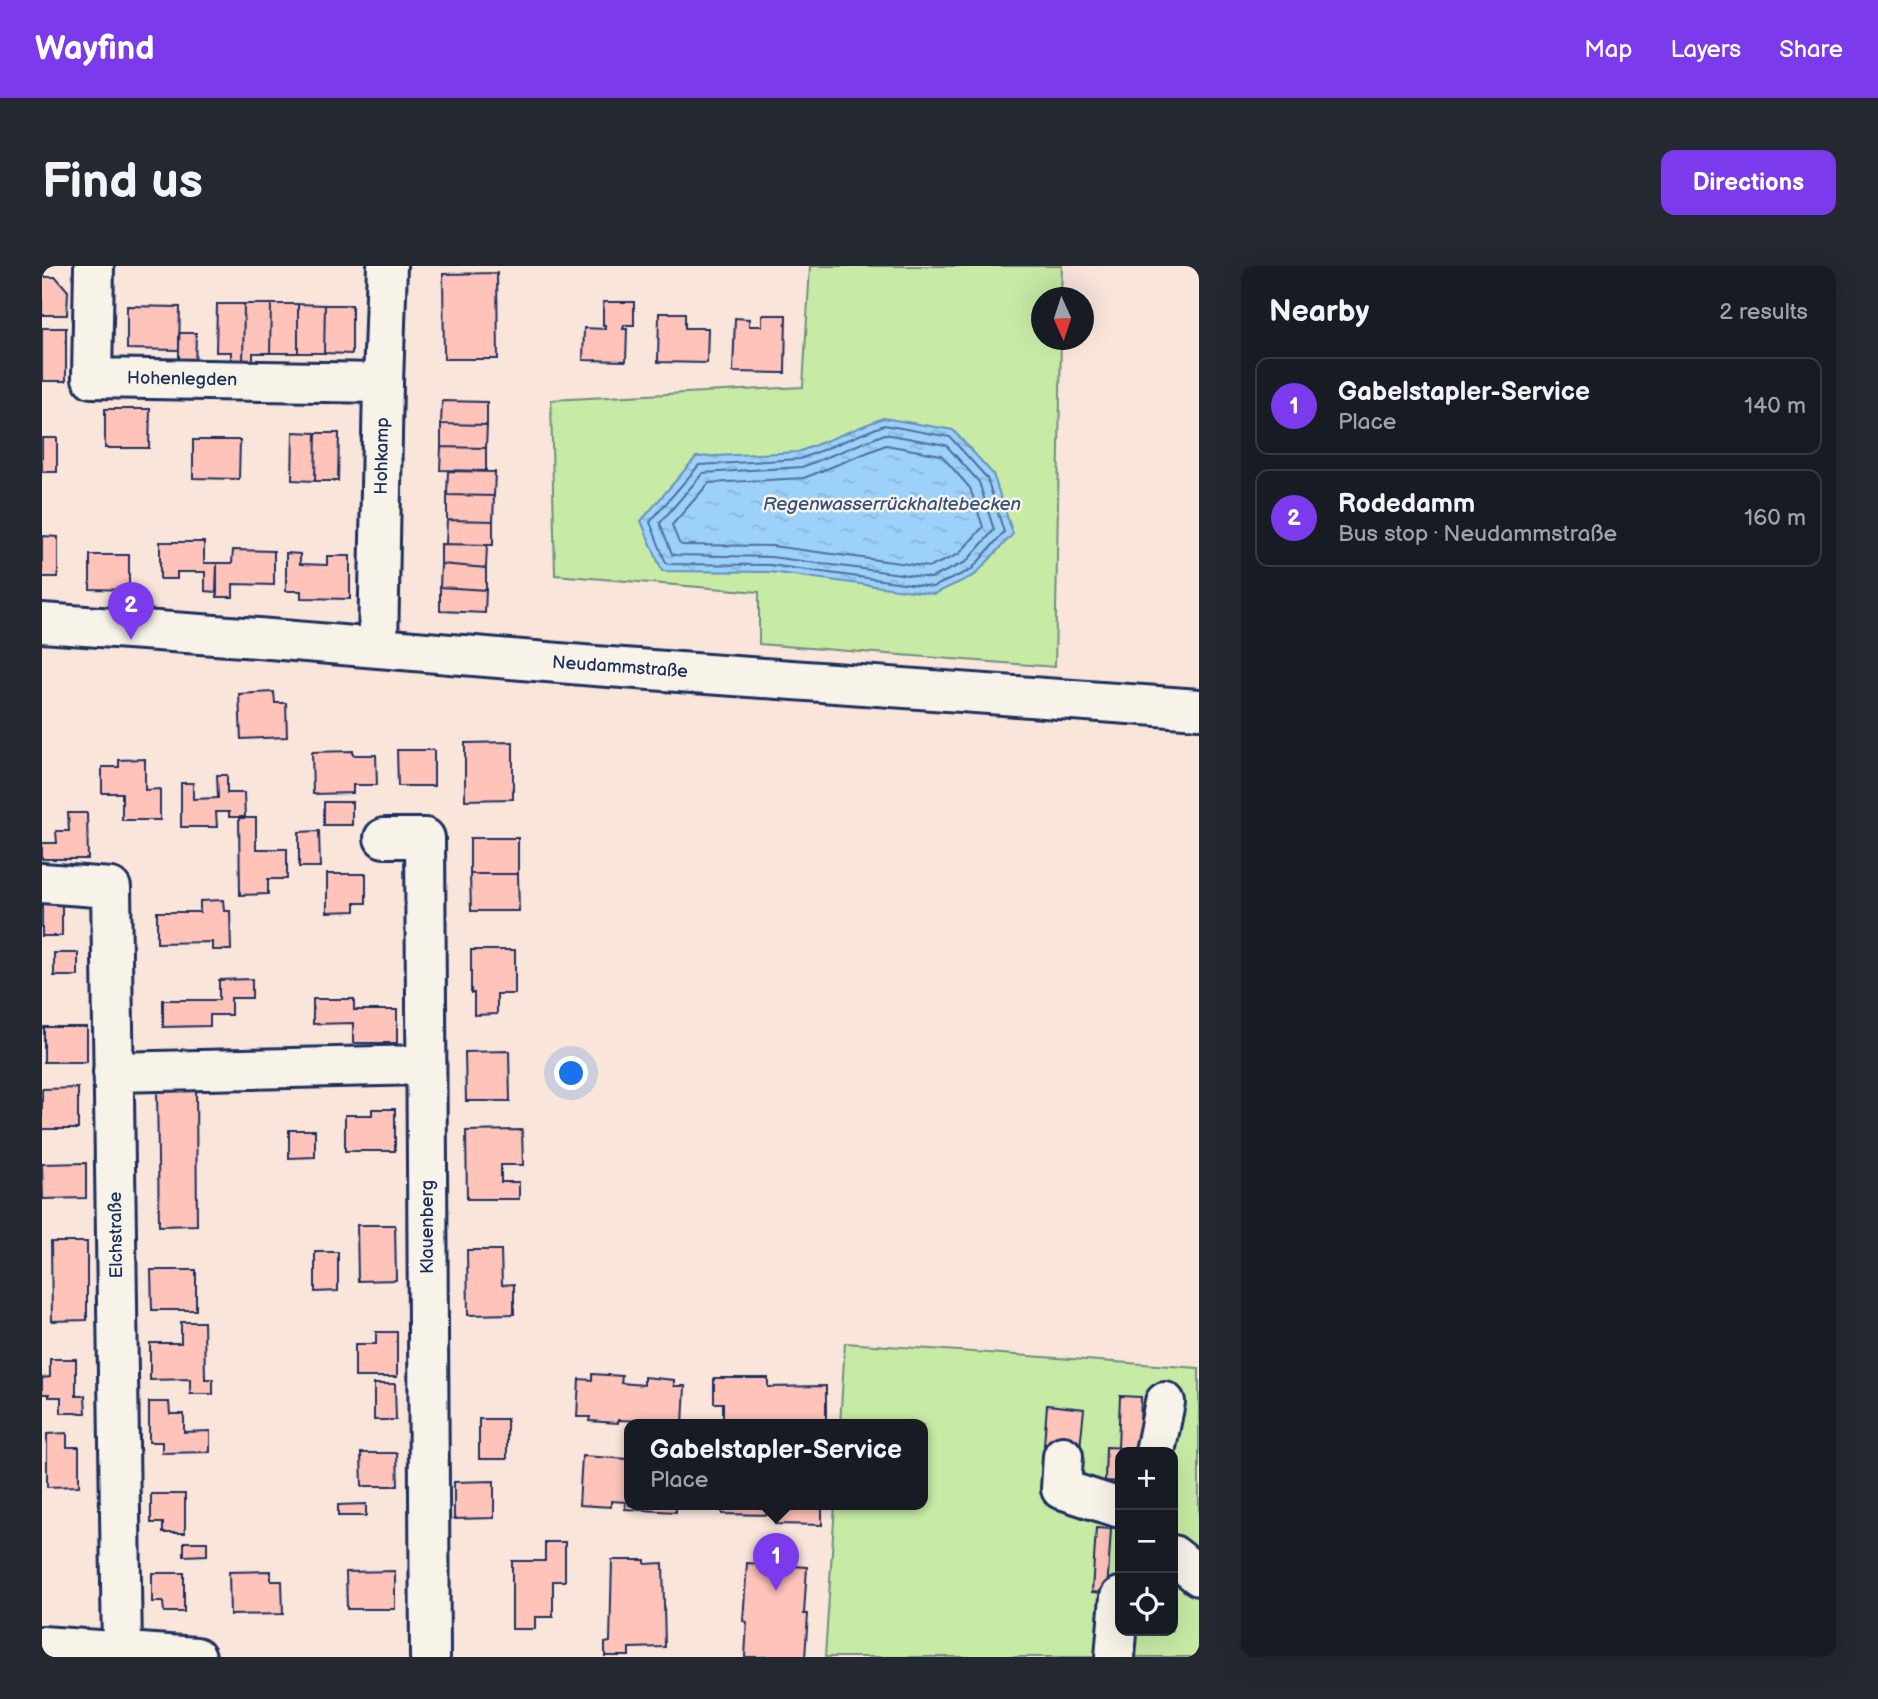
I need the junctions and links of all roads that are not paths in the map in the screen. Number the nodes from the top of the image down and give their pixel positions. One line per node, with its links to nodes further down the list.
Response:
1 (94, 266): 3 (street, Hohenlegden)
2 (387, 266): 3 (street, Hohkamp)
3 (383, 383): 5 (street, Hohkamp)
4 (42, 623): 5 (street, Neudammstraße)
5 (379, 647): 6 (street, Neudammstraße)
6 (1199, 709)
7 (384, 838): 9 (street, Klauenberg)
8 (42, 883): 10 (street, Elchstraße)
9 (426, 1065): 10 (street); 21 (street, Klauenberg)
10 (113, 1072): 19 (street, Elchstraße)
11 (1165, 1402): 12 (street)
12 (1157, 1447)
13 (1063, 1456): 14 (street)
14 (1115, 1506)
15 (1178, 1559): 16 (street)
16 (1199, 1576)
17 (1117, 1636): 22 (street)
18 (42, 1646): 19 (street)
19 (99, 1653): 20 (street)
20 (196, 1657)
21 (430, 1657)
22 (1115, 1657)

